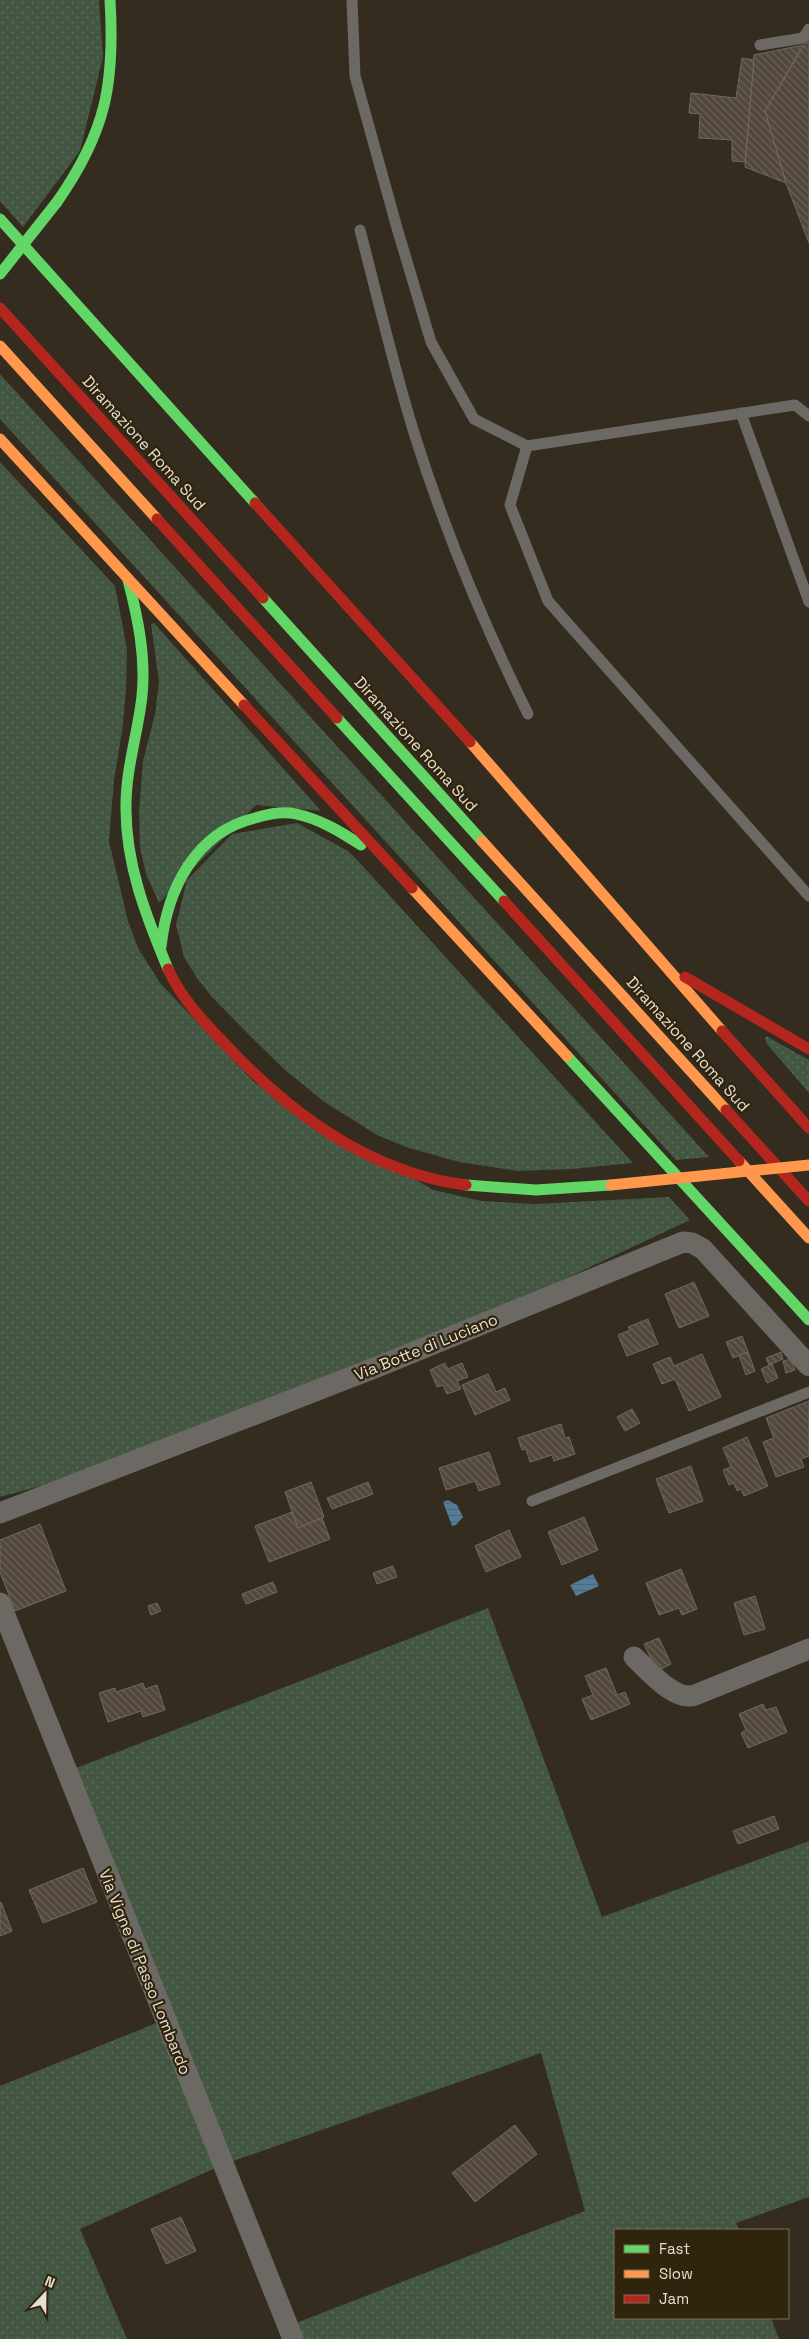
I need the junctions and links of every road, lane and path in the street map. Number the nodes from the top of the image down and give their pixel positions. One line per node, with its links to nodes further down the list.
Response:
1 (110, 0): 7 (main road, bridge)
2 (352, 0): 13 (lane)
3 (809, 29): 4 (lane)
4 (760, 45)
5 (0, 219): 20 (main road)
6 (360, 230): 16 (lane)
7 (0, 274)
8 (0, 308): 24 (main road, Diramazione Roma Sud)
9 (0, 346): 25 (main road)
10 (741, 413): 11 (lane); 13 (lane); 15 (lane)
11 (809, 416)
12 (0, 439): 14 (main road)
13 (527, 446): 18 (lane)
14 (128, 579): 17 (main road); 19 (main road)
15 (809, 602)
16 (528, 714)
17 (404, 879): 19 (main road); 26 (main road)
18 (809, 896)
19 (160, 949): 23 (main road, bridge)
20 (666, 966): 21 (main road); 22 (main road)
21 (809, 1049)
22 (809, 1128)
23 (809, 1165)
24 (809, 1201)
25 (809, 1238)
26 (809, 1320)
27 (809, 1366): 30 (street, Via Botte di Luciano)
28 (809, 1392): 29 (lane)
29 (532, 1501)
30 (0, 1513)
31 (0, 1603): 34 (street, Via Vigne di Passo Lombardo)
32 (809, 1649): 33 (street)
33 (634, 1658)
34 (292, 2339)

